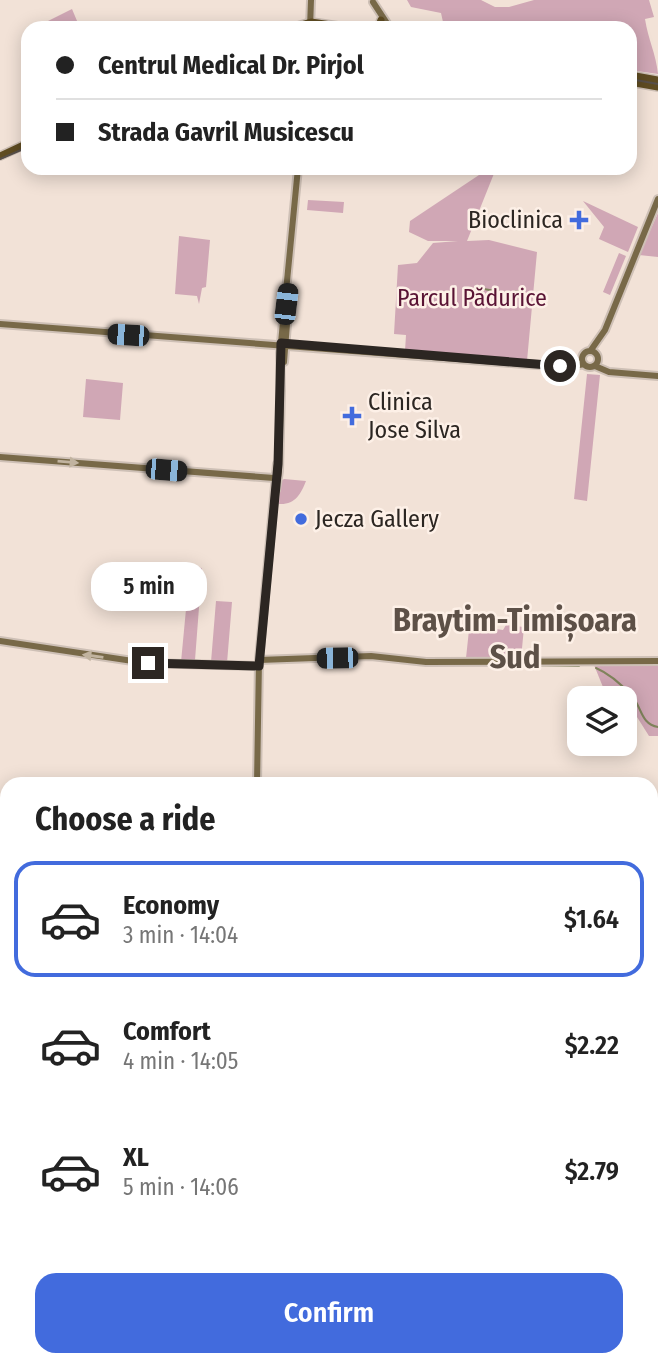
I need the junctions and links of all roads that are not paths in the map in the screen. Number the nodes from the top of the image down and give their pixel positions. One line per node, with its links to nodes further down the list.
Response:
1 (373, 1): 4 (street); 5 (street)
2 (311, 3): 3 (street)
3 (309, 21)
4 (382, 21)
5 (382, 21)
6 (637, 76): 7 (main road)
7 (658, 80)
8 (637, 83): 9 (main road)
9 (658, 87)
10 (21, 146): 11 (main road)
11 (0, 156)
12 (297, 175): 16 (street)
13 (658, 199): 15 (street)
14 (0, 324): 16 (street)
15 (604, 333): 17 (street); 18 (street)
16 (284, 345): 19 (street); 24 (street)
17 (591, 350): 18 (street); 19 (street)
18 (598, 357): 20 (street); 21 (street)
19 (582, 361): 20 (street)
20 (594, 366): 21 (street)
21 (612, 371): 22 (street)
22 (658, 376)
23 (0, 457): 25 (street, one-way to 25)
24 (278, 464): 25 (street); 26 (street)
25 (274, 478): 26 (street)
26 (275, 491): 29 (street)
27 (0, 641): 29 (street, one-way to 27)
28 (658, 661): 29 (street)
29 (259, 663): 30 (street)
30 (257, 777)

